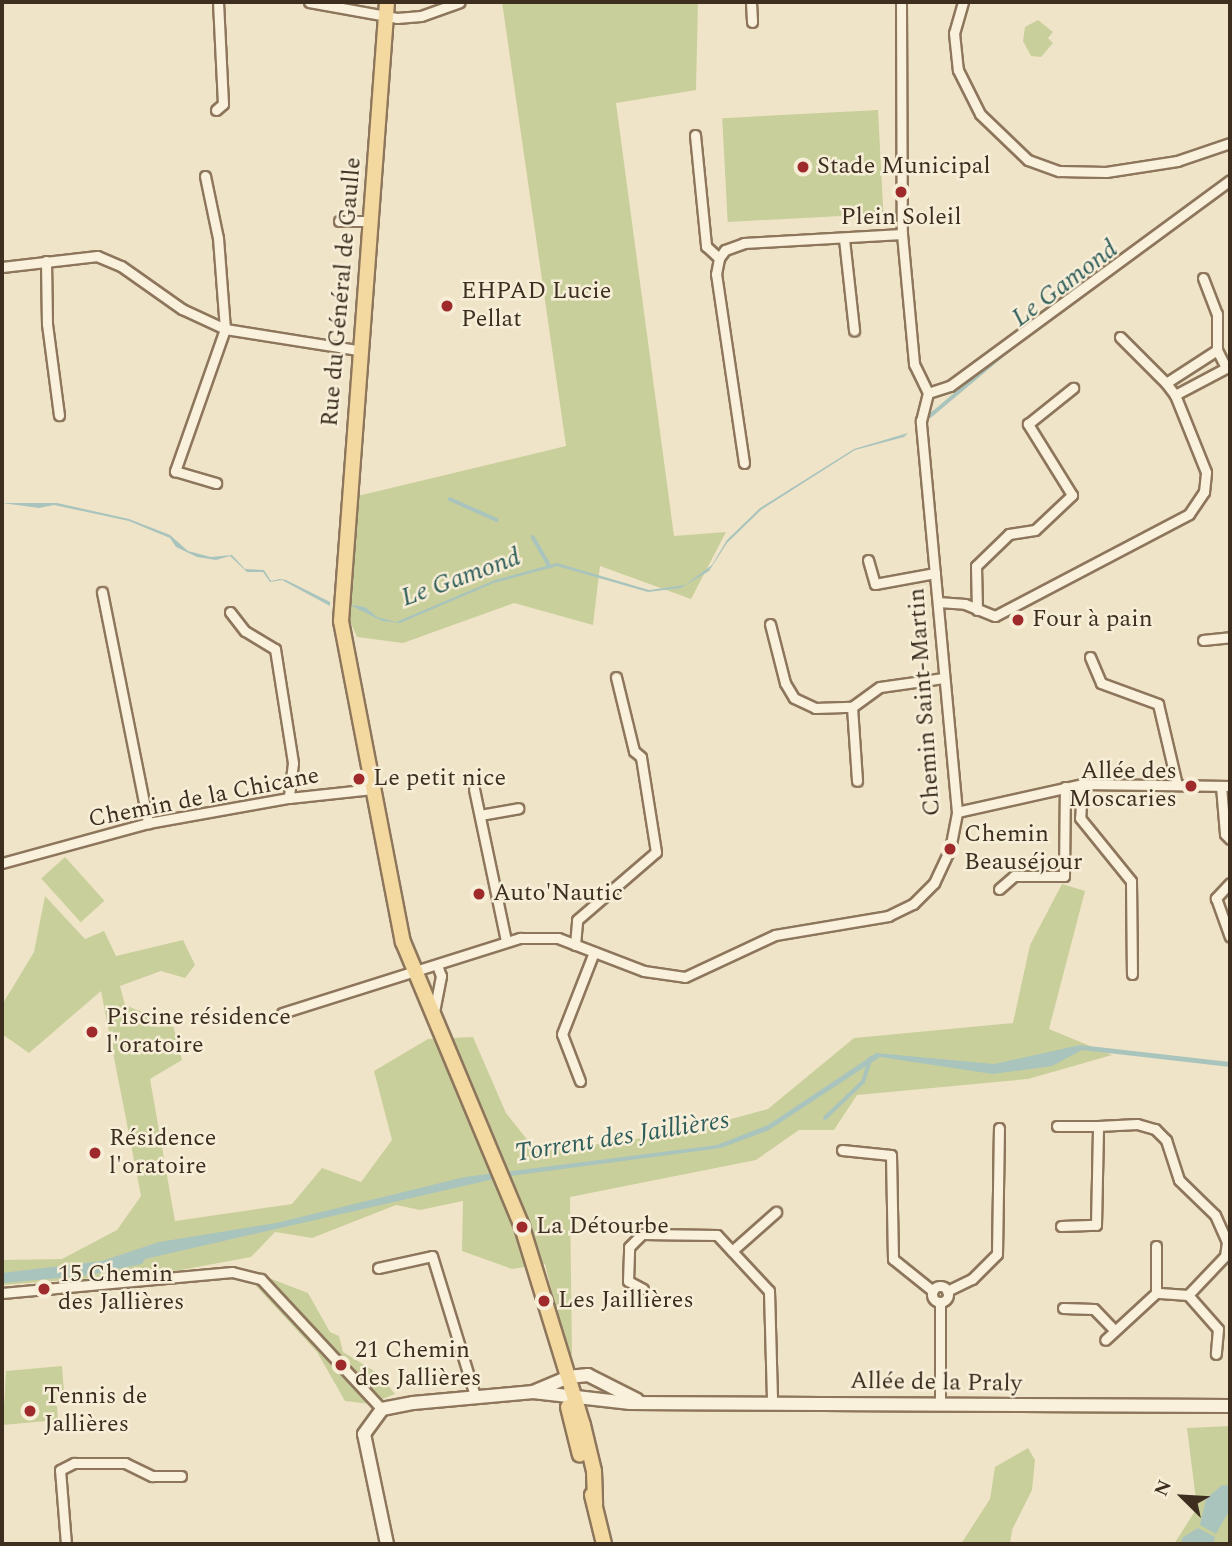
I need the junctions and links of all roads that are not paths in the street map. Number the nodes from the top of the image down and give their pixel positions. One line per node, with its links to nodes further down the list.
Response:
1 (218, 2): 10 (street)
2 (309, 2): 8 (street)
3 (387, 2): 8 (main road, Rue du Général de Gaulle)
4 (460, 2): 8 (street)
5 (751, 2): 9 (street)
6 (901, 2): 17 (street)
7 (963, 2): 12 (street)
8 (387, 17): 16 (main road, Rue du Général de Gaulle)
9 (752, 22)
10 (216, 110)
11 (695, 135): 19 (street)
12 (1230, 143)
13 (205, 176): 23 (street)
14 (1230, 180): 30 (street)
15 (339, 220): 16 (street)
16 (370, 221): 27 (main road, Rue du Général de Gaulle)
17 (902, 234): 18 (street); 30 (street)
18 (844, 239): 19 (street); 24 (street)
19 (719, 258): 33 (street)
20 (46, 261): 21 (street); 23 (street); 32 (street)
21 (2, 267)
22 (1203, 278): 26 (street)
23 (225, 328): 27 (street); 34 (street)
24 (855, 330)
25 (1120, 337): 28 (street)
26 (1217, 350): 28 (street); 31 (street)
27 (358, 351): 53 (main road, Rue du Général de Gaulle)
28 (1166, 383): 31 (street)
29 (1073, 388): 39 (street)
30 (928, 393): 36 (street, Chemin Saint-Martin)
31 (1175, 395): 39 (street)
32 (60, 415)
33 (744, 463)
34 (216, 484)
35 (868, 560): 36 (street)
36 (935, 573): 38 (street, Chemin Saint-Martin)
37 (102, 592): 59 (street)
38 (938, 602): 39 (street); 46 (street, Chemin Saint-Martin)
39 (977, 610)
40 (230, 612): 55 (street)
41 (770, 624): 47 (street)
42 (1230, 637): 43 (street)
43 (1203, 640)
44 (1090, 657): 50 (street)
45 (616, 677): 66 (street)
46 (943, 678): 47 (street); 57 (street, Chemin Saint-Martin)
47 (852, 707): 48 (street)
48 (857, 781)
49 (1082, 784): 50 (street); 52 (street); 70 (street)
50 (1177, 785): 51 (street)
51 (1226, 786): 60 (street)
52 (1065, 787): 57 (street); 63 (street)
53 (373, 789): 55 (street, Chemin de la Chicane); 69 (main road, Rue du Général de Gaulle)
54 (474, 789): 58 (street)
55 (289, 798): 59 (street, Chemin de la Chicane)
56 (518, 808): 58 (street)
57 (957, 812): 67 (street, Chemin Saint-Martin)
58 (480, 815): 65 (street)
59 (148, 823): 61 (street, Chemin de la Chicane)
60 (1230, 839)
61 (2, 863)
62 (1230, 883): 64 (street)
63 (999, 889)
64 (1230, 937)
65 (506, 941): 66 (street, Chemin Saint-Martin); 68 (street, Chemin Saint-Martin)
66 (575, 945): 67 (street, Chemin Saint-Martin)
67 (594, 952): 73 (street)
68 (437, 965): 69 (street, Chemin Saint-Martin); 72 (street)
69 (414, 972): 71 (street, Chemin Saint-Martin); 72 (main road, Rue du Général de Gaulle)
70 (1132, 974)
71 (282, 1013)
72 (433, 1017): 96 (main road, Rue du Général de Gaulle)
73 (580, 1082)
74 (1057, 1126): 75 (street)
75 (1098, 1126): 79 (street); 80 (street)
76 (999, 1128): 86 (street)
77 (842, 1150): 85 (street)
78 (776, 1212): 82 (street)
79 (1061, 1226)
80 (1228, 1242): 89 (street)
81 (1156, 1246): 88 (street)
82 (732, 1251): 84 (street); 100 (street)
83 (378, 1268): 97 (street)
84 (643, 1289)
85 (933, 1291): 86 (street); 90 (street)
86 (947, 1291): 90 (street)
87 (2, 1293): 103 (street)
88 (1156, 1293): 89 (street); 92 (street)
89 (1188, 1295): 94 (street)
90 (940, 1302): 101 (street)
91 (1063, 1308): 92 (street)
92 (1114, 1330): 93 (street)
93 (1105, 1340)
94 (1216, 1354)
95 (603, 1383): 96 (street, Allée de la Praly); 98 (street); 99 (street, Allée de la Praly)
96 (567, 1387): 97 (street); 98 (street, Allée de la Praly); 107 (main road, Rue du Général de Gaulle)
97 (475, 1396): 103 (street)
98 (601, 1398): 99 (street, Allée de la Praly)
99 (641, 1401): 100 (street, Allée de la Praly)
100 (772, 1401): 101 (street, Allée de la Praly)
101 (940, 1403): 102 (street, Allée de la Praly)
102 (1230, 1406)
103 (382, 1409): 106 (street)
104 (181, 1476): 105 (street)
105 (66, 1544)
106 (387, 1544)
107 (604, 1544)

